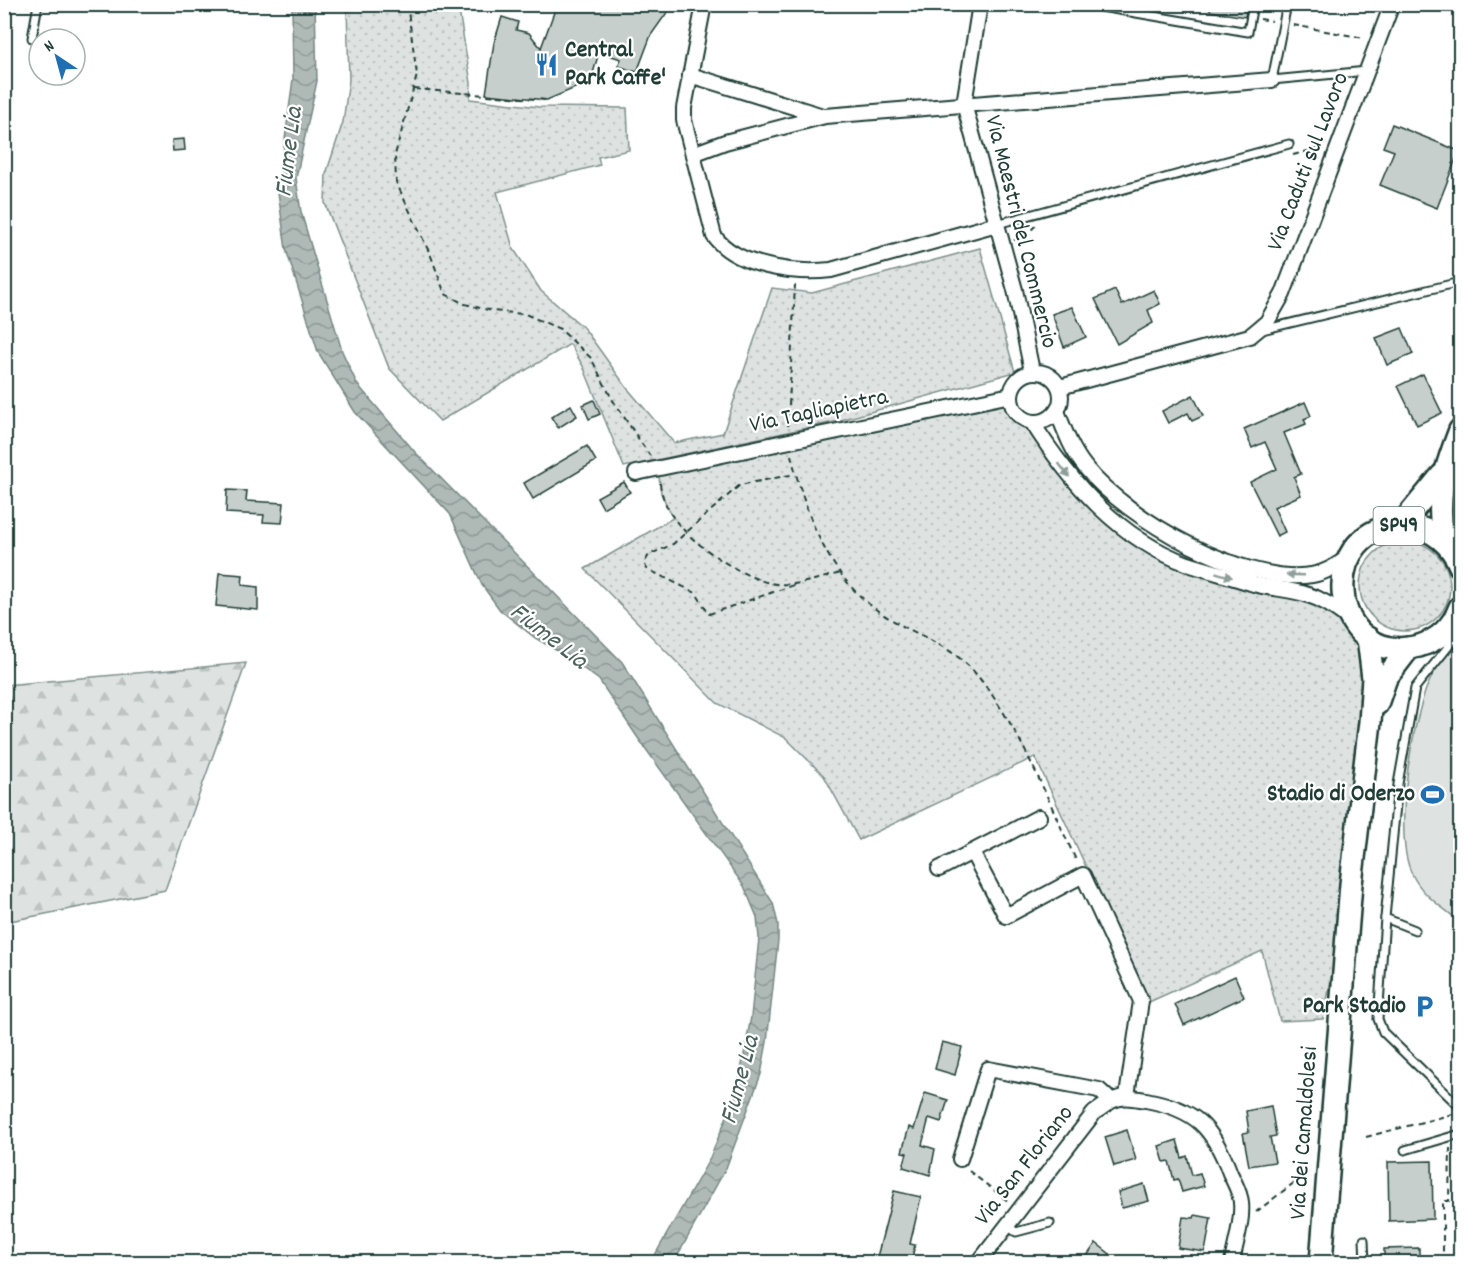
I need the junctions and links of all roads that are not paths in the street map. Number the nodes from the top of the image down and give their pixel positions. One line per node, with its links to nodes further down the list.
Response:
1 (38, 4): 8 (lane)
2 (704, 4): 10 (street)
3 (980, 4): 12 (street)
4 (1083, 4): 5 (lane)
5 (1253, 4)
6 (1287, 4): 11 (lane)
7 (1392, 4): 9 (street, Via Caduti sul Lavoro)
8 (34, 27)
9 (1367, 71): 11 (lane); 18 (street, Via Caduti sul Lavoro)
10 (690, 75): 13 (street); 15 (street)
11 (1272, 80): 12 (street)
12 (964, 104): 13 (street); 16 (street, Via Maestri del Commercio)
13 (825, 116): 15 (street)
14 (1289, 144): 16 (lane)
15 (693, 154): 16 (street)
16 (997, 224): 19 (street, Via Maestri del Commercio)
17 (1461, 282): 18 (lane)
18 (1259, 330): 20 (street)
19 (1032, 371): 20 (street); 21 (street)
20 (1060, 387): 22 (street)
21 (1011, 395): 23 (street); 26 (street, Via Tagliapietra)
22 (1057, 411): 23 (street); 29 (street, one-way to 22)
23 (1032, 422): 32 (street, one-way to 32)
24 (1461, 430): 25 (main road, SP49)
25 (1444, 472): 27 (main road, SP49); 28 (main road, SP49)
26 (636, 473)
27 (1400, 526): 28 (main road, SP49); 29 (main road, SP49)
28 (1443, 540): 30 (main road, SP49)
29 (1349, 557): 32 (main road, SP49)
30 (1461, 566)
31 (1461, 607): 35 (main road)
32 (1351, 620): 34 (main road, SP49)
33 (1461, 632): 40 (lane)
34 (1368, 638): 35 (main road, SP49); 36 (main road, Via dei Camaldolesi)
35 (1409, 648): 36 (main road, Via dei Camaldolesi)
36 (1370, 722): 53 (main road, Via dei Camaldolesi)
37 (1039, 817): 38 (street)
38 (972, 852): 39 (street); 42 (street)
39 (939, 869)
40 (1385, 918): 41 (lane); 44 (lane)
41 (1415, 930)
42 (1127, 1096): 43 (street); 52 (street)
43 (1110, 1101): 47 (street); 49 (street, Via San Floriano)
44 (1461, 1107)
45 (1461, 1134): 46 (lane)
46 (1405, 1150)
47 (960, 1159)
48 (1050, 1223): 49 (lane)
49 (1007, 1226): 51 (street, Via San Floriano)
50 (1364, 1240): 54 (lane)
51 (979, 1263)
52 (1232, 1263)
53 (1321, 1263)
54 (1365, 1263)

